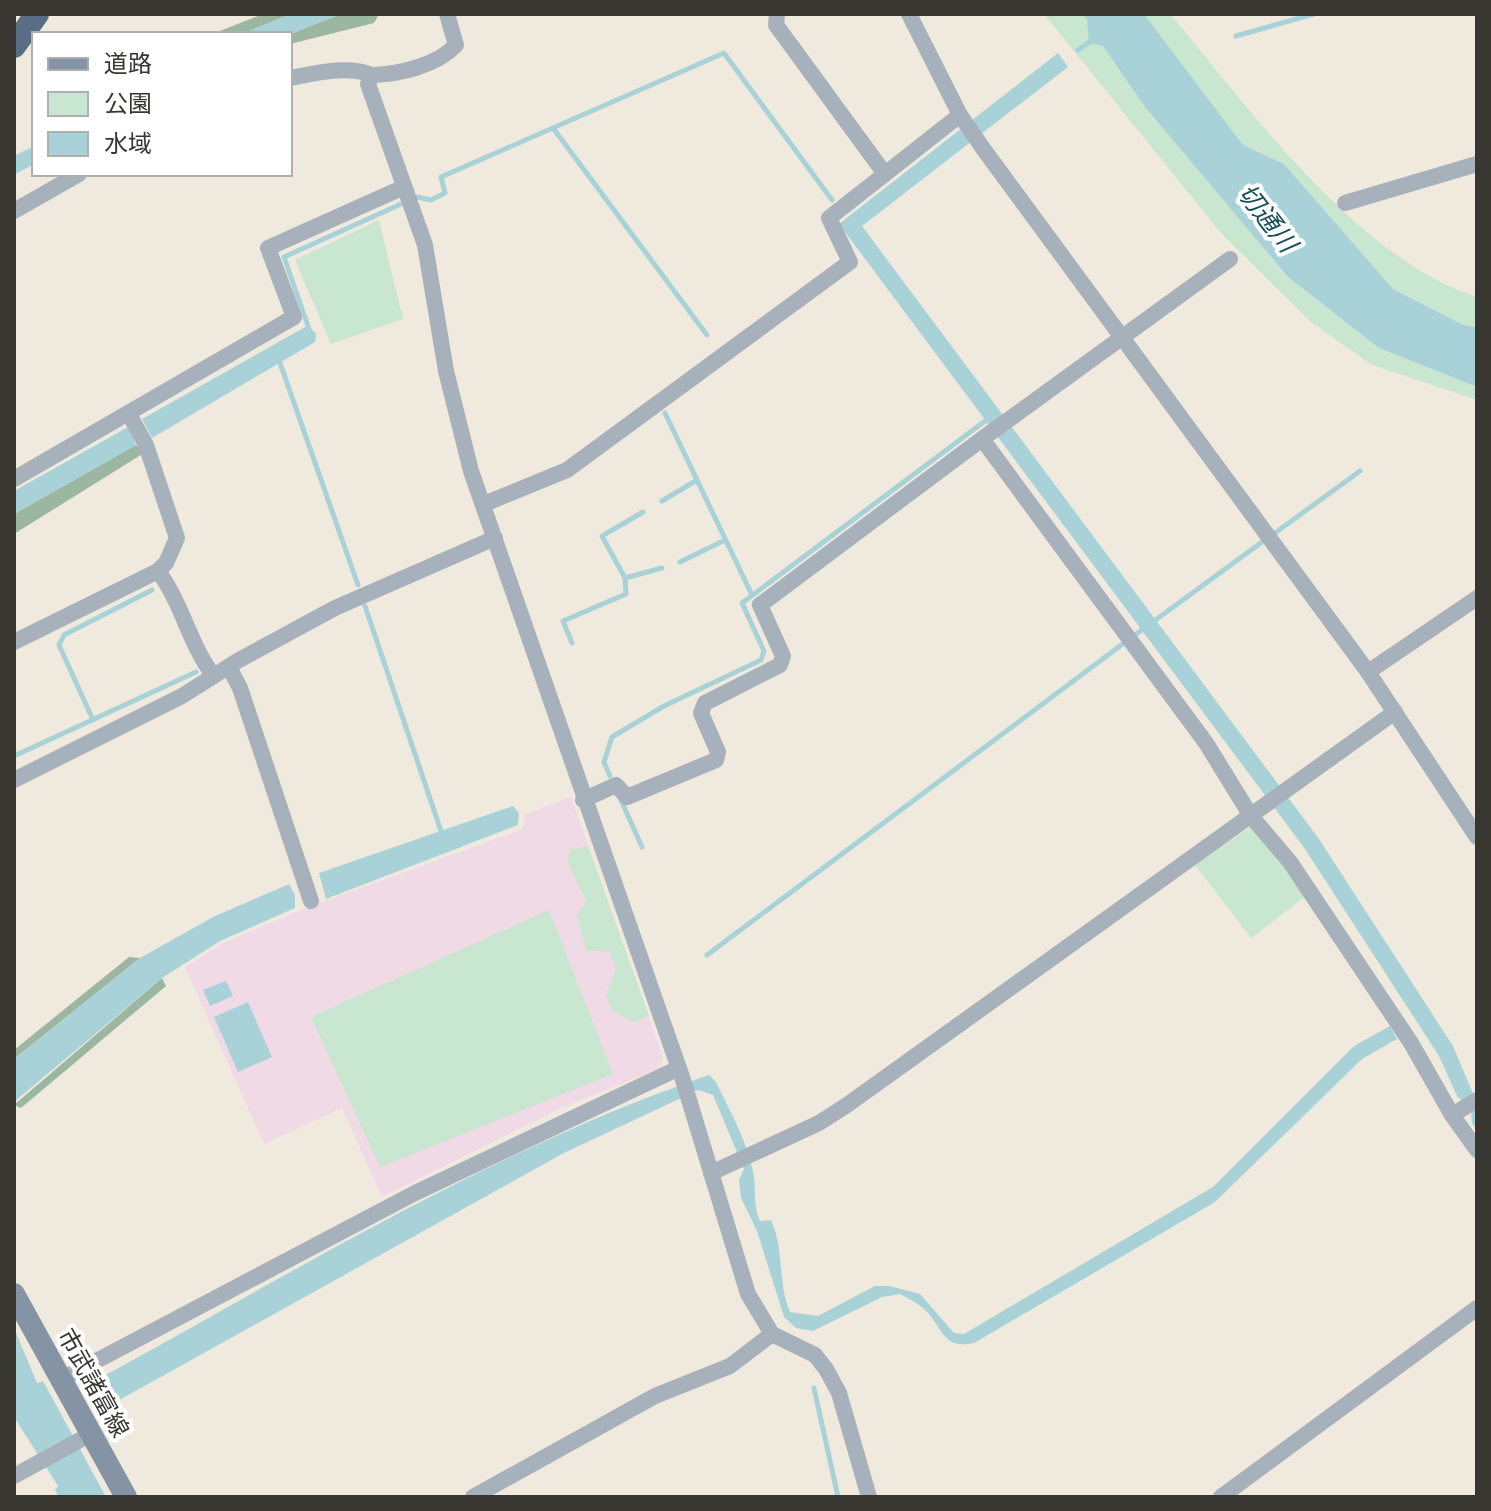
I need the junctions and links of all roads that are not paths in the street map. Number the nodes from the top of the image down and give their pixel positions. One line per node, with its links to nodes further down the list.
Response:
1 (447, 14): 4 (street)
2 (777, 14): 8 (street)
3 (909, 14): 6 (street)
4 (372, 75): 5 (street); 10 (street)
5 (292, 78)
6 (962, 118): 8 (street); 14 (street)
7 (1477, 164): 11 (street)
8 (885, 174): 18 (street)
9 (75, 176): 12 (street)
10 (404, 187): 15 (street); 18 (street)
11 (1345, 203)
12 (14, 211)
13 (1230, 259): 14 (street)
14 (1120, 337): 16 (street); 24 (street)
15 (129, 414): 17 (street); 20 (street)
16 (986, 436): 28 (street); 29 (street)
17 (14, 479)
18 (484, 504): 19 (street)
19 (495, 538): 23 (street); 28 (street)
20 (158, 571): 22 (street); 25 (street)
21 (1477, 598): 24 (street)
22 (14, 642)
23 (229, 667): 25 (street); 31 (street)
24 (1368, 672): 26 (street)
25 (213, 675): 27 (street)
26 (1395, 712): 29 (street); 30 (street)
27 (16, 777)
28 (583, 800): 32 (street)
29 (1251, 816): 33 (street); 35 (street)
30 (1477, 837)
31 (311, 901)
32 (681, 1074): 35 (street); 39 (street)
33 (1465, 1107): 34 (street)
34 (1477, 1150)
35 (711, 1173): 38 (street)
36 (14, 1294): 39 (main road, 市武諸富線)
37 (1477, 1308): 45 (street)
38 (772, 1334): 43 (street); 44 (street)
39 (62, 1379): 40 (main road, 市武諸富線)
40 (86, 1436): 41 (street); 42 (main road, 市武諸富線)
41 (14, 1476)
42 (126, 1497)
43 (473, 1497)
44 (869, 1497)
45 (1221, 1497)

